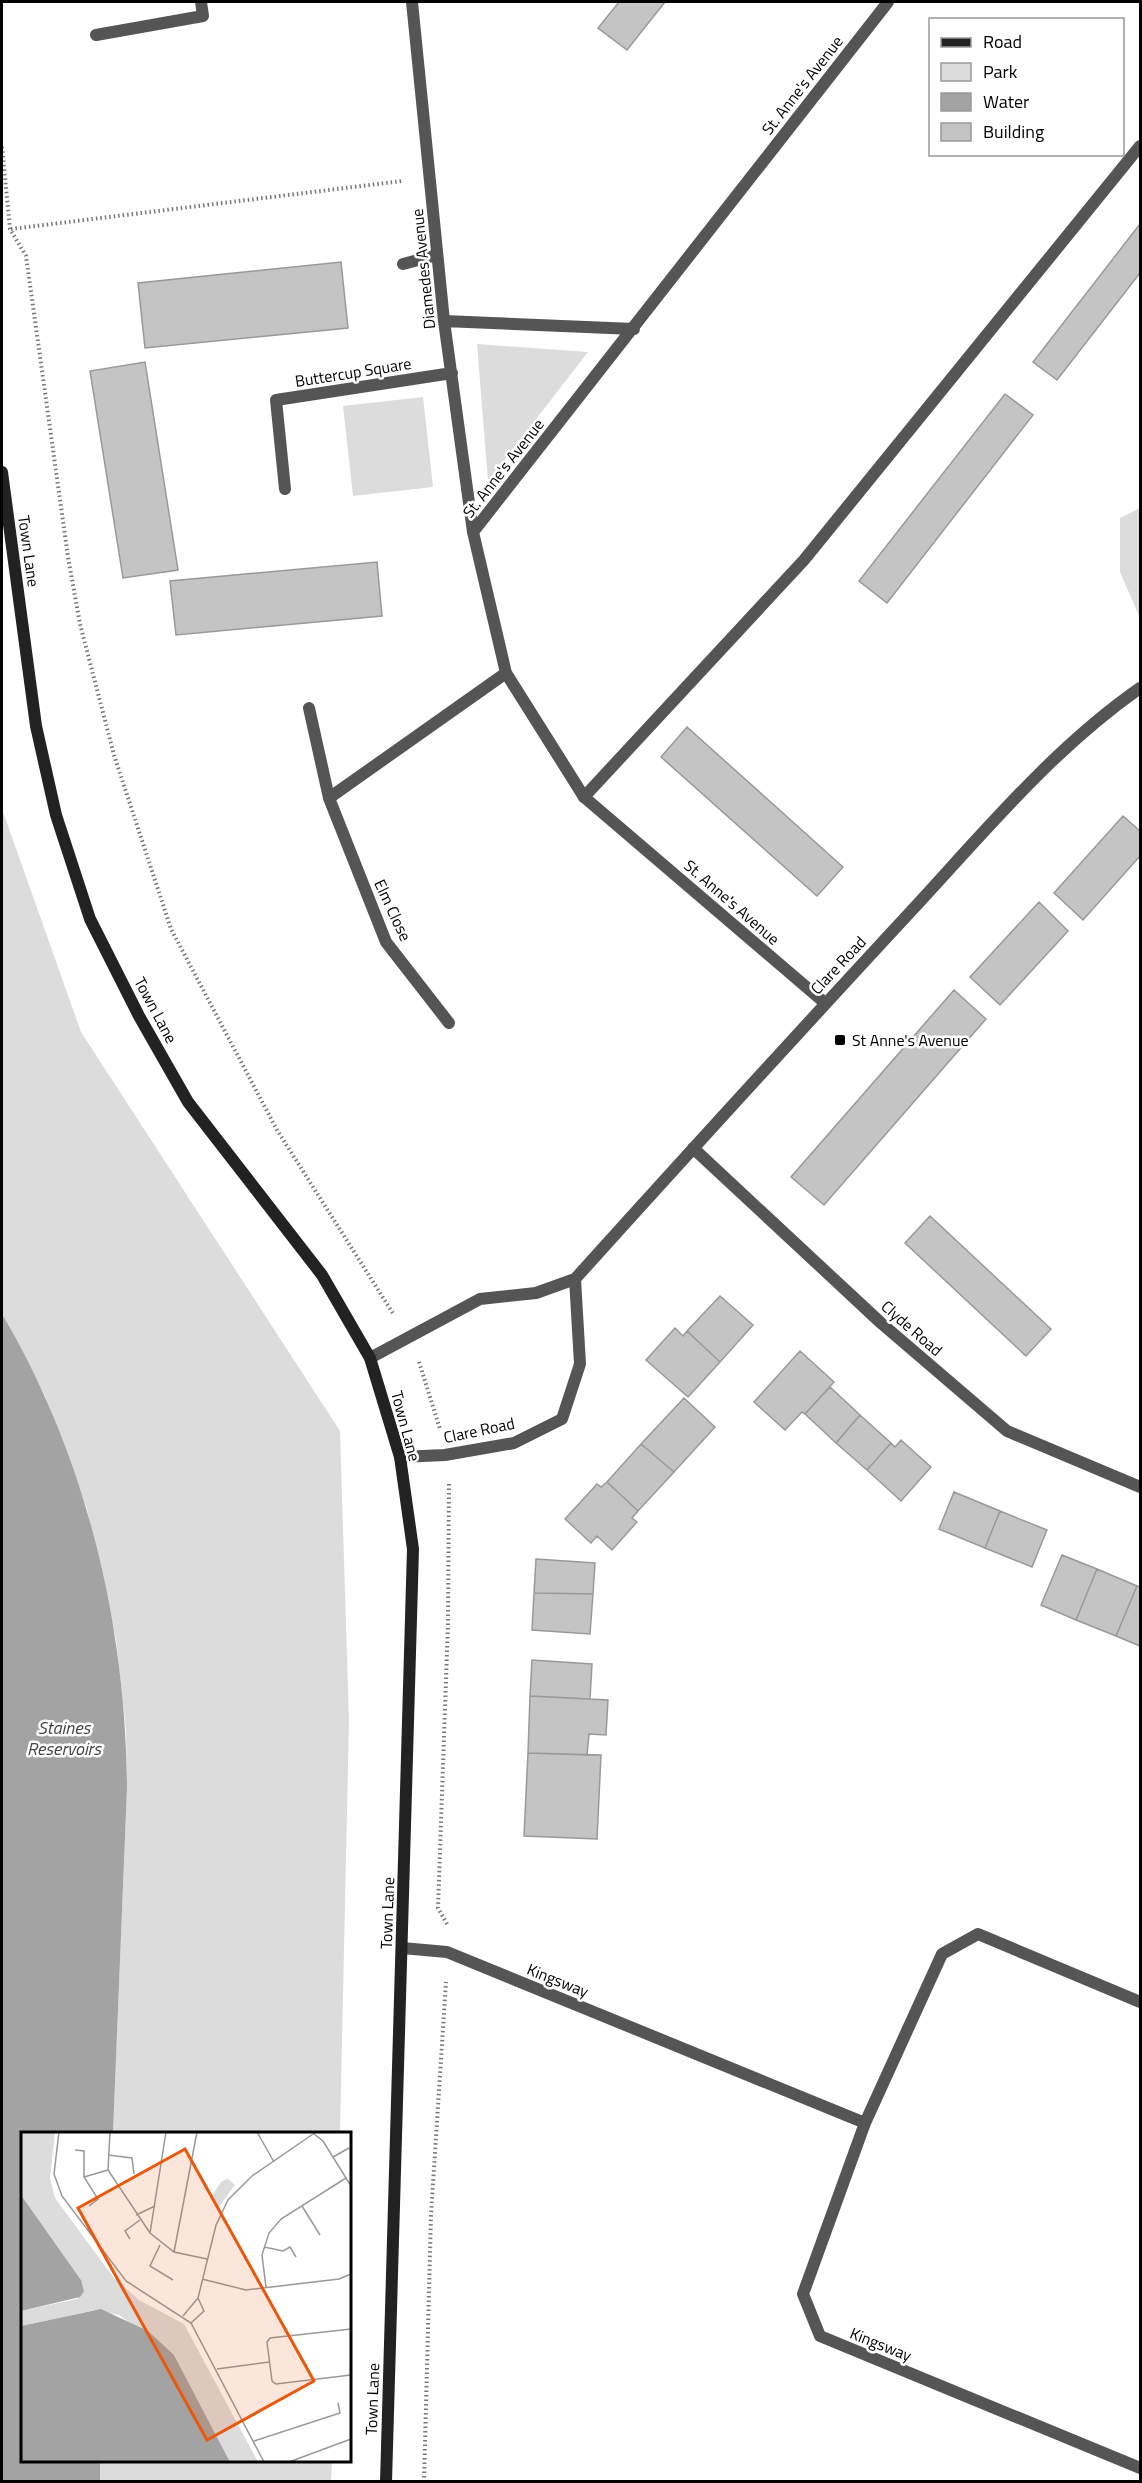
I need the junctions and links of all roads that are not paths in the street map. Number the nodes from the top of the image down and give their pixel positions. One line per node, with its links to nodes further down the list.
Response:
1 (201, 2): 4 (street)
2 (412, 2): 6 (street, Diamedes Avenue)
3 (888, 2): 9 (street, St. Anne's Avenue)
4 (96, 35)
5 (1140, 146): 17 (street)
6 (437, 255): 7 (street); 8 (street, Diamedes Avenue)
7 (404, 264)
8 (444, 321): 9 (street); 10 (street, Diamedes Avenue)
9 (634, 329): 13 (street, St. Anne's Avenue)
10 (452, 373): 12 (street, Buttercup Square); 13 (street, Diamedes Avenue)
11 (2, 472): 23 (main road, Town Lane)
12 (285, 489)
13 (473, 532): 14 (street, St. Anne's Avenue)
14 (506, 673): 17 (street, St. Anne's Avenue); 18 (street)
15 (1140, 688): 19 (street, Clare Road)
16 (309, 708): 18 (street, Elm Close)
17 (584, 797): 19 (street, St. Anne's Avenue)
18 (328, 798): 20 (street, Elm Close)
19 (825, 1003): 21 (street, Clare Road)
20 (449, 1023)
21 (693, 1149): 22 (street, Clare Road); 25 (street, Clyde Road)
22 (575, 1279): 23 (street, Clare Road); 24 (street, Clare Road)
23 (370, 1358): 24 (main road, Town Lane)
24 (400, 1457): 26 (main road, Town Lane)
25 (1140, 1487)
26 (402, 1948): 28 (street, Kingsway); 30 (main road, Town Lane)
27 (1140, 2002): 28 (street, Kingsway)
28 (865, 2123): 29 (street, Kingsway)
29 (1140, 2468)
30 (386, 2481)

